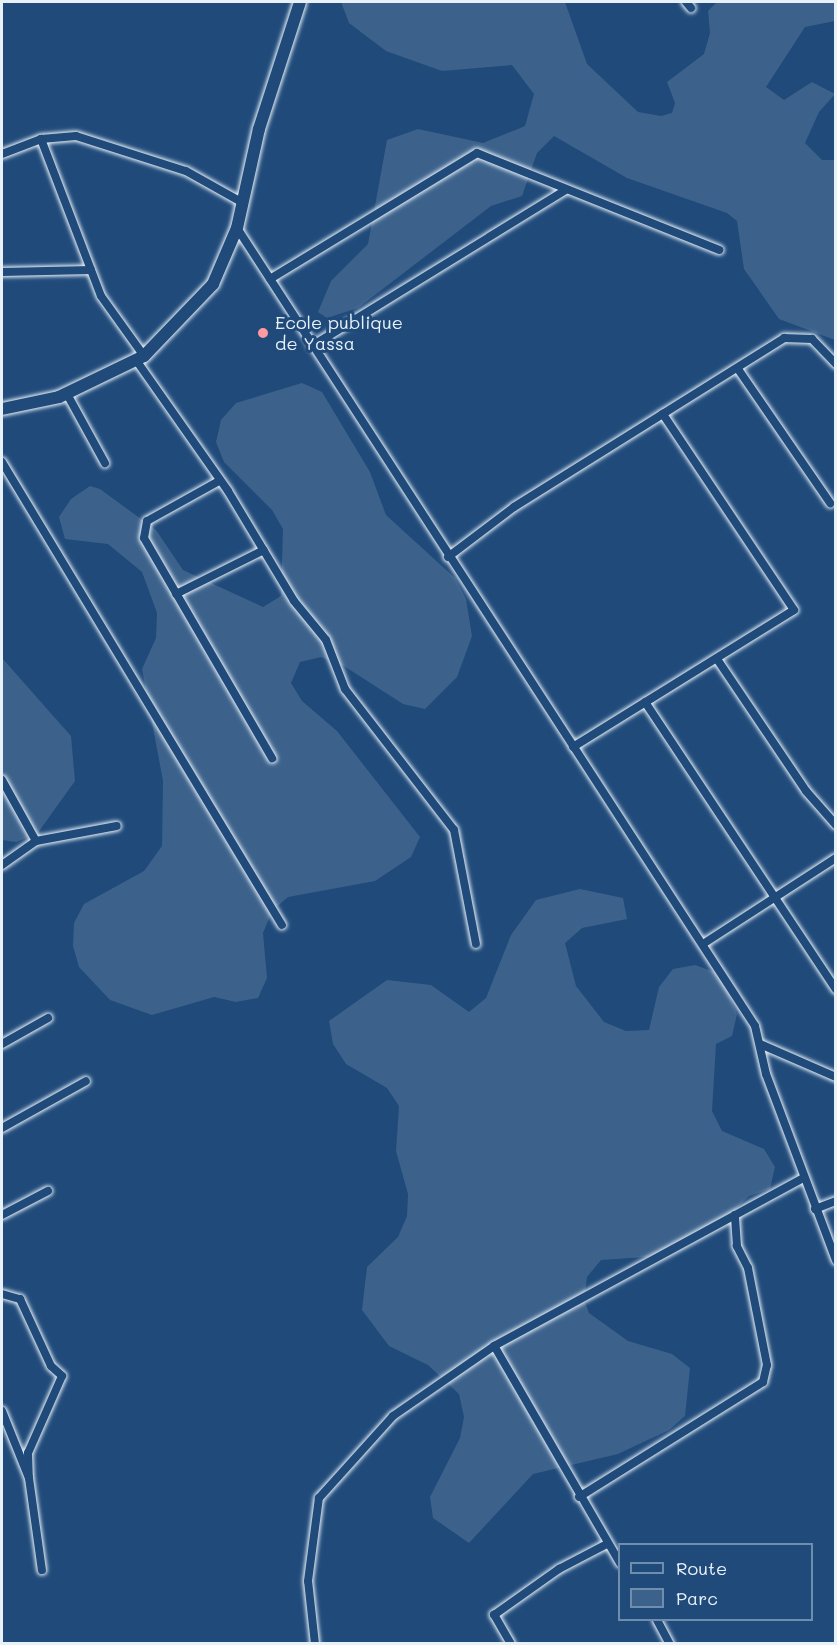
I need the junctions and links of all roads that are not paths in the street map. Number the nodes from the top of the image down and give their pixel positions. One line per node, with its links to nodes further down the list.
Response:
1 (300, 2): 5 (main road)
2 (41, 140): 3 (street); 5 (street); 8 (street)
3 (2, 154)
4 (566, 190): 7 (street); 10 (street); 11 (street)
5 (243, 203): 6 (main road)
6 (237, 228): 10 (street); 12 (main road)
7 (719, 250)
8 (91, 270): 9 (street); 12 (street)
9 (2, 272)
10 (270, 279): 11 (street)
11 (312, 346): 23 (street)
12 (140, 358): 15 (main road); 20 (street)
13 (836, 364): 14 (street)
14 (738, 369): 17 (street); 21 (street)
15 (67, 394): 16 (main road); 19 (street)
16 (2, 409)
17 (663, 414): 23 (street); 25 (street)
18 (2, 462): 36 (street)
19 (105, 463)
20 (219, 481): 22 (street); 24 (street)
21 (830, 503)
22 (264, 550): 24 (street); 37 (street)
23 (448, 557): 27 (street)
24 (176, 594): 28 (street)
25 (717, 659): 26 (street); 30 (street)
26 (645, 702): 27 (street); 35 (street)
27 (573, 747): 38 (street)
28 (272, 758)
29 (2, 780): 32 (street)
30 (836, 825)
31 (117, 826): 32 (street)
32 (36, 841): 34 (street)
33 (836, 858): 35 (street)
34 (2, 865)
35 (776, 899): 38 (street); 39 (street)
36 (282, 924)
37 (476, 944)
38 (702, 944): 42 (street)
39 (836, 989)
40 (48, 1018): 41 (street)
41 (2, 1044)
42 (760, 1044): 43 (street); 46 (street)
43 (836, 1077)
44 (86, 1081): 45 (street)
45 (2, 1128)
46 (802, 1178): 49 (street); 51 (street)
47 (48, 1191): 50 (street)
48 (836, 1201): 49 (street)
49 (815, 1209): 52 (street)
50 (2, 1215)
51 (735, 1215): 54 (street); 57 (street)
52 (836, 1260)
53 (2, 1294): 56 (street)
54 (494, 1346): 57 (street); 62 (street)
55 (2, 1410): 56 (street)
56 (29, 1478): 60 (street)
57 (579, 1497): 58 (street)
58 (607, 1544): 59 (street); 63 (street)
59 (618, 1560)
60 (42, 1570)
61 (658, 1621): 64 (street)
62 (315, 1644)
63 (511, 1644)
64 (670, 1644)

